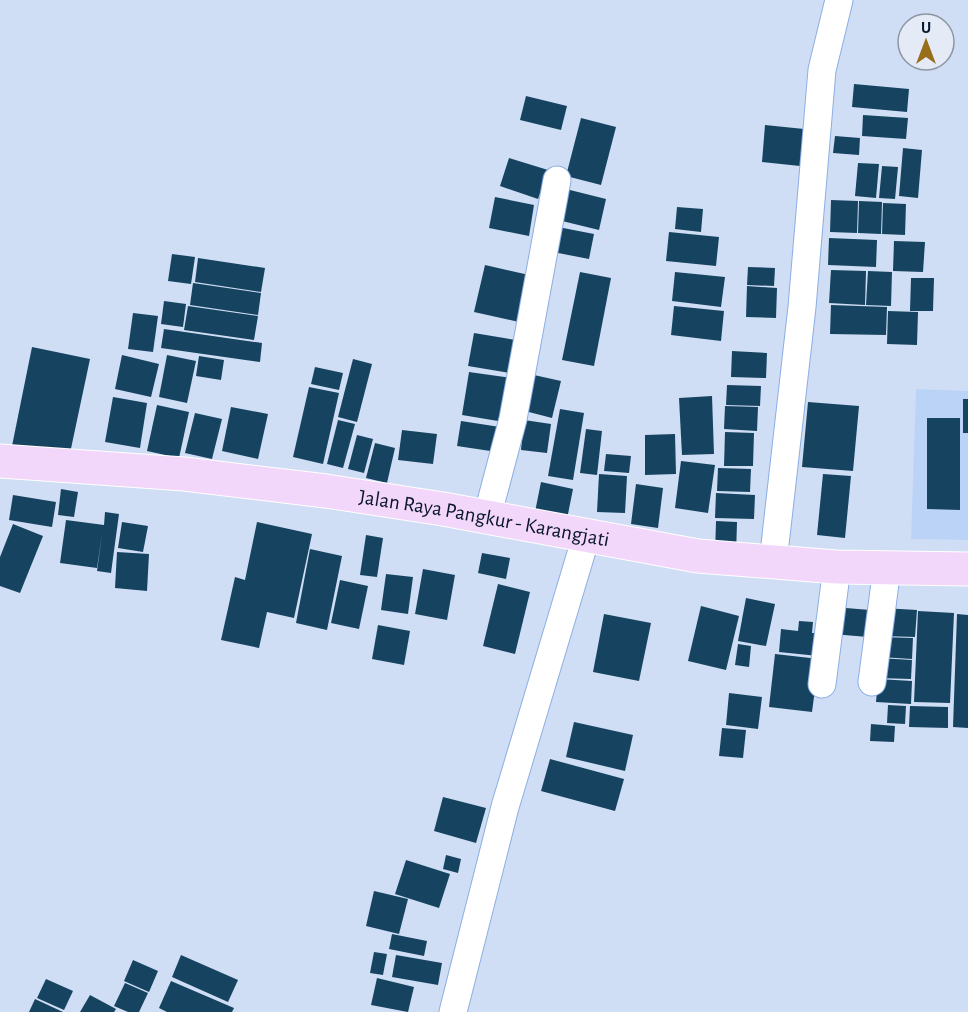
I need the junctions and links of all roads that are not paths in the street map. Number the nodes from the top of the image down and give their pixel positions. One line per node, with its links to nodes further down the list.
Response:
1 (839, 0): 6 (street)
2 (557, 180): 4 (street)
3 (0, 461): 4 (main road, Jalan Raya Pangkur - Karangjati)
4 (487, 517): 5 (main road, Jalan Raya Pangkur - Karangjati)
5 (586, 537): 6 (main road, Jalan Raya Pangkur - Karangjati); 12 (street)
6 (773, 562): 7 (main road, Jalan Raya Pangkur - Karangjati)
7 (837, 567): 8 (main road, Jalan Raya Pangkur - Karangjati); 11 (street)
8 (887, 568): 9 (main road, Jalan Raya Pangkur - Karangjati); 10 (street)
9 (968, 569)
10 (872, 682)
11 (822, 684)
12 (453, 1012)

